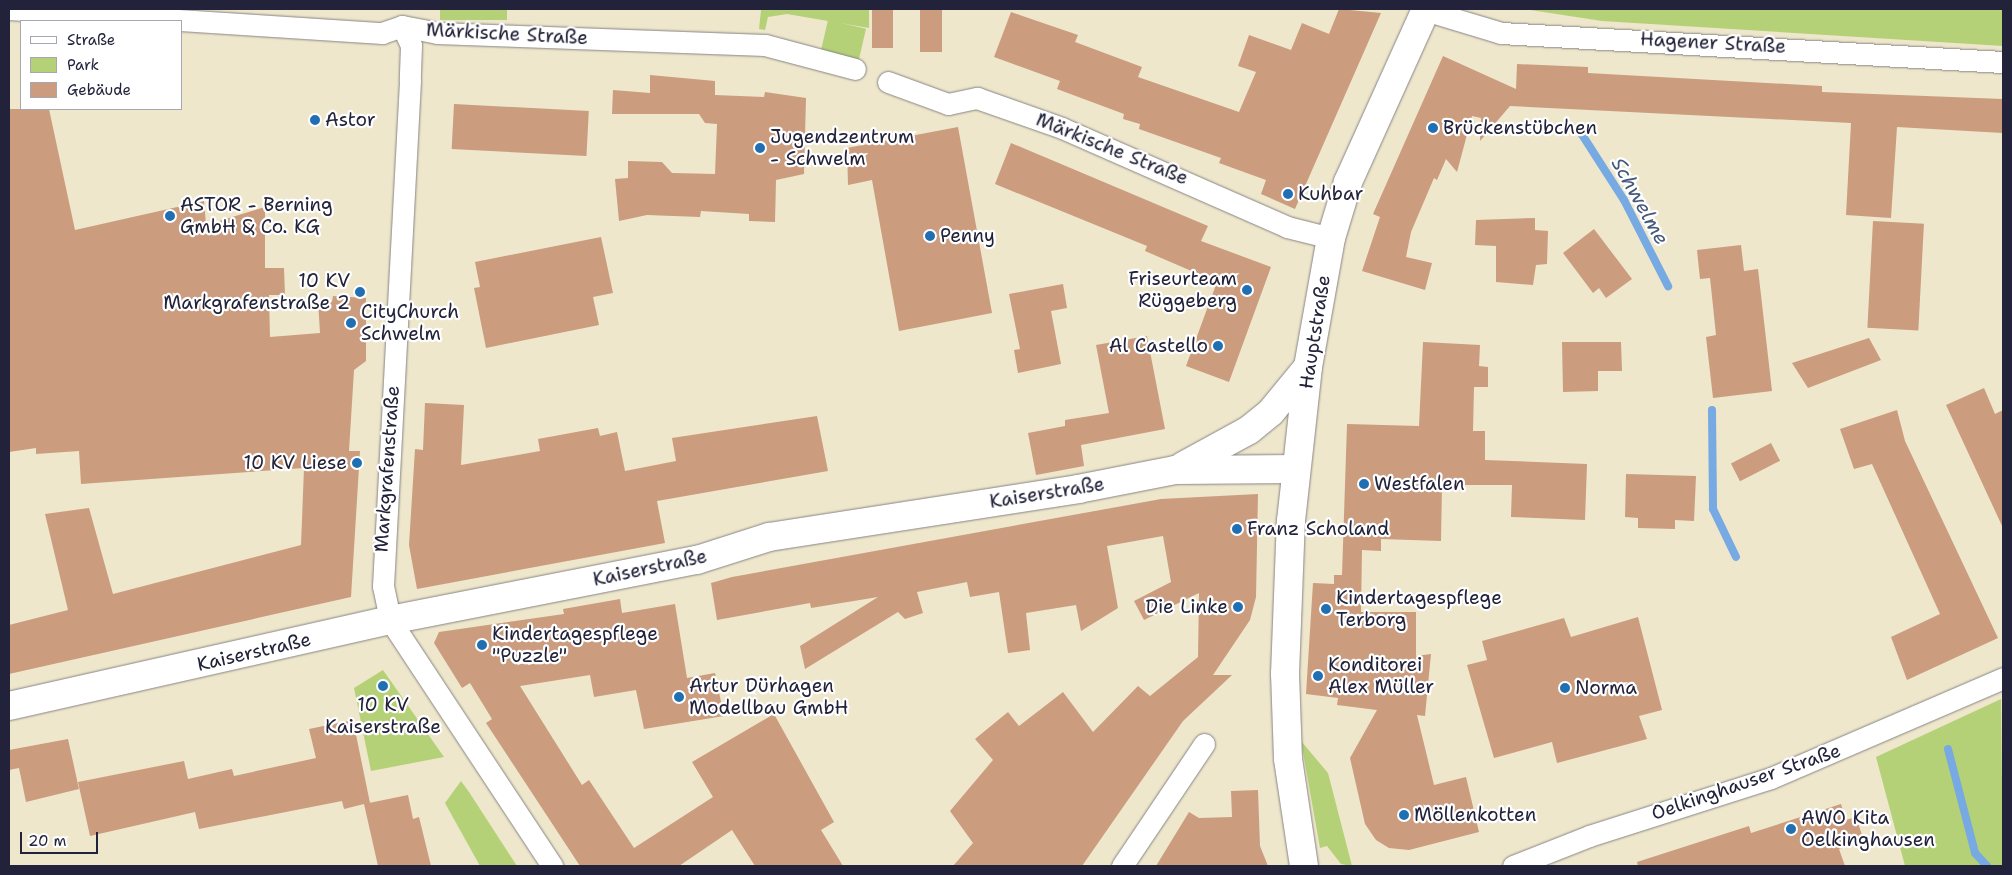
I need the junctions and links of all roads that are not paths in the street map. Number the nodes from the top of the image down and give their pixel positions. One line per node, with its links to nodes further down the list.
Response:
1 (9, 9): 4 (street, Märkische Straße)
2 (1426, 10): 6 (street, Hagener Straße); 9 (main road, Hauptstraße)
3 (406, 17): 5 (street, Märkische Straße); 7 (street, Märkische Straße); 13 (street, Markgrafenstraße)
4 (180, 20)
5 (182, 20)
6 (2003, 62)
7 (855, 69)
8 (888, 82): 9 (street, Märkische Straße)
9 (1331, 238): 10 (main road, Hauptstraße)
10 (1308, 367): 11 (main road, Hauptstraße); 12 (main road)
11 (1296, 469): 12 (main road, Kaiserstraße); 19 (main road, Hauptstraße)
12 (1175, 470): 13 (main road, Kaiserstraße)
13 (390, 620): 15 (main road, Kaiserstraße); 17 (street, Markgrafenstraße)
14 (2003, 678): 20 (street, Oelkinghauser Straße)
15 (9, 706)
16 (1204, 744): 18 (street)
17 (552, 866)
18 (1122, 866)
19 (1304, 866)
20 (1513, 866)

